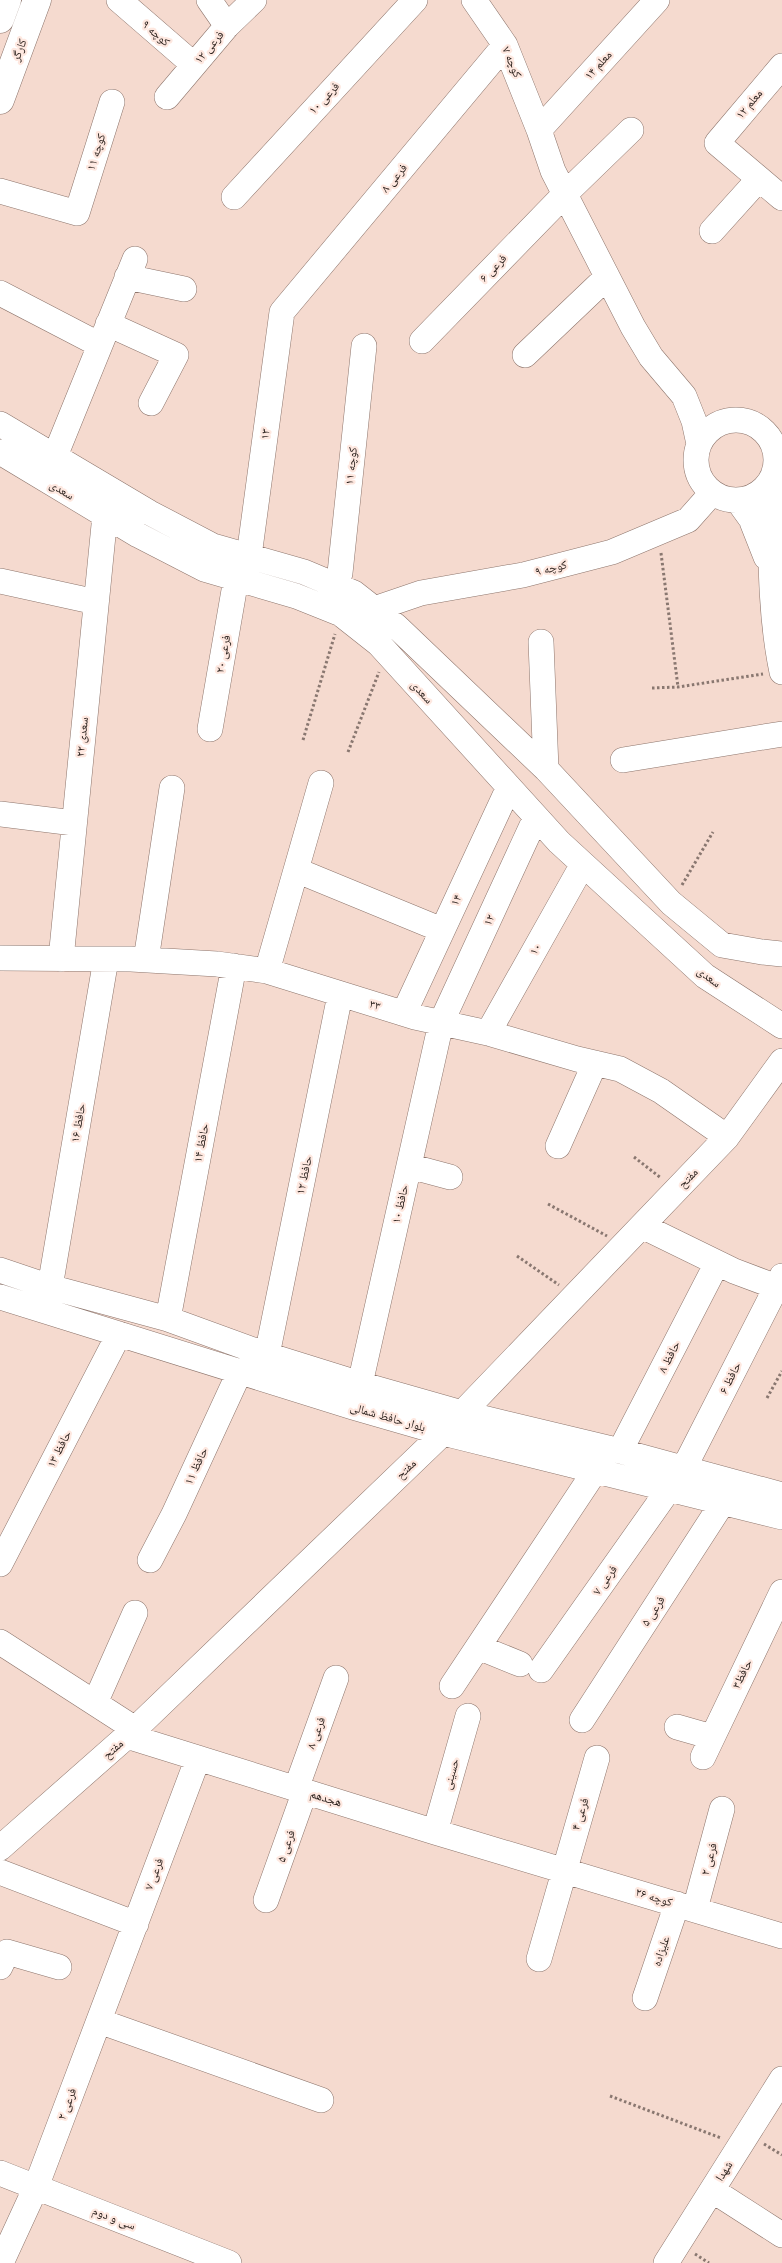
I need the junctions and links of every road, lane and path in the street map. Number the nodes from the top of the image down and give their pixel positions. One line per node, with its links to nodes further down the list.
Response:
1 (7, 0): 9 (main road)
2 (37, 0): 15 (main road, کارگر)
3 (119, 0): 12 (street, کوچه ۹)
4 (209, 0): 10 (street)
5 (254, 0): 10 (street, فرعی ۱۲)
6 (415, 0): 22 (street, فرعی ۱۰)
7 (474, 0): 11 (street, کوچه ۷)
8 (658, 0): 17 (street, معلم ۱۴)
9 (0, 19)
10 (227, 26): 12 (street, فرعی ۱۲)
11 (505, 45): 17 (street, کوچه ۷); 28 (street, فرعی ۸)
12 (194, 66): 14 (street, فرعی ۱۲)
13 (782, 66): 19 (street, معلم ۱۲)
14 (167, 97)
15 (0, 100)
16 (112, 102): 20 (street, کوچه ۱۱)
17 (539, 130): 21 (street, کوچه ۷)
18 (631, 130): 21 (street, فرعی ۶)
19 (759, 179): 23 (street); 24 (street)
20 (0, 191)
21 (565, 194): 25 (street, کوچه ۷); 30 (street, فرعی ۶)
22 (234, 197)
23 (782, 198)
24 (712, 231)
25 (606, 277): 32 (street); 33 (street, کوچه ۷)
26 (184, 289): 29 (street)
27 (0, 293): 29 (street)
28 (282, 312): 46 (street, ۱۳)
29 (104, 334): 34 (street); 40 (street)
30 (422, 341)
31 (364, 346): 50 (street, کوچه ۱۱)
32 (525, 355)
33 (684, 396): 35 (street); 38 (street)
34 (151, 403)
35 (730, 420): 37 (street); 38 (street)
36 (0, 424): 40 (street, سعدی)
37 (772, 431): 41 (street)
38 (699, 444): 42 (street)
39 (0, 452): 44 (street, سعدی)
40 (55, 456): 46 (street, سعدی)
41 (776, 473): 43 (street); 47 (street)
42 (712, 493): 43 (street); 45 (street, کوچه ۹)
43 (738, 500): 47 (street)
44 (105, 515): 48 (street, سعدی); 51 (street, سعدی ۲۲)
45 (658, 533): 52 (street, کوچه ۹); 57 (path)
46 (249, 556): 50 (street, سعدی)
47 (771, 571): 56 (street)
48 (236, 579): 53 (street, سعدی); 59 (street, فرعی ۲۰)
49 (0, 581): 51 (street)
50 (337, 586): 52 (street, سعدی)
51 (96, 602): 70 (street, سعدی ۲۲)
52 (374, 609): 64 (street, سعدی)
53 (341, 614): 55 (street, سعدی); 61 (path)
54 (541, 642): 64 (street)
55 (386, 653): 62 (path); 66 (street, سعدی)
56 (782, 672): 57 (path)
57 (678, 687): 58 (path)
58 (652, 688)
59 (210, 729)
60 (782, 734): 63 (street)
61 (302, 740)
62 (348, 752)
63 (623, 760)
64 (546, 769): 74 (street, سعدی)
65 (321, 784): 73 (street)
66 (509, 787): 69 (street, سعدی); 75 (street, ۱۴)
67 (172, 788): 81 (street)
68 (0, 814): 70 (street)
69 (536, 817): 72 (street, سعدی); 87 (street, ۱۲)
70 (74, 823): 79 (street, سعدی ۲۲)
71 (713, 832): 74 (path)
72 (583, 864): 84 (street, سعدی); 89 (street, ۱۰)
73 (296, 870): 75 (street); 83 (street)
74 (671, 902): 76 (street, سعدی)
75 (442, 930): 86 (street, ۱۴)
76 (722, 944): 77 (street, سعدی); 84 (street)
77 (782, 954)
78 (0, 958): 79 (street, ۳۳)
79 (61, 959): 80 (street, ۳۳)
80 (106, 959): 81 (street, ۳۳); 105 (street, حافظ ۱۶)
81 (146, 960): 82 (street, ۳۳)
82 (234, 966): 83 (street, ۳۳); 108 (street, حافظ ۱۴)
83 (267, 971): 85 (street, ۳۳)
84 (705, 976): 88 (street, سعدی)
85 (340, 995): 86 (street, ۳۳); 110 (street, حافظ ۱۲)
86 (404, 1014): 87 (street, ۳۳)
87 (441, 1023): 89 (street, ۳۳); 95 (street, حافظ ۱۰)
88 (782, 1026)
89 (488, 1033): 91 (street, ۳۳)
90 (782, 1061): 92 (street, مفتح)
91 (595, 1063): 92 (street, ۳۳); 93 (street)
92 (727, 1137): 97 (street, مفتح)
93 (558, 1146)
94 (634, 1157): 97 (path)
95 (409, 1166): 96 (street); 113 (street, حافظ ۱۰)
96 (450, 1177)
97 (677, 1190): 99 (street, مفتح)
98 (548, 1204): 100 (path)
99 (642, 1226): 100 (street, مفتح); 102 (street)
100 (624, 1245): 106 (street, مفتح)
101 (516, 1256): 106 (path)
102 (717, 1263): 104 (street); 117 (street, حافظ ۸)
103 (0, 1270): 105 (street, بلوار حافظ شمالی)
104 (780, 1284): 118 (street, حافظ ۶)
105 (50, 1287): 108 (street, بلوار حافظ شمالی)
106 (575, 1296): 115 (street, مفتح)
107 (0, 1297): 109 (street, بلوار حافظ شمالی)
108 (168, 1319): 110 (street, بلوار حافظ شمالی)
109 (119, 1334): 111 (street, بلوار حافظ شمالی); 125 (street, حافظ ۱۳)
110 (267, 1355): 113 (street, بلوار حافظ شمالی)
111 (240, 1371): 116 (street, بلوار حافظ شمالی); 124 (street, حافظ ۱۱)
112 (782, 1371): 114 (path)
113 (360, 1384): 115 (street, بلوار حافظ شمالی)
114 (767, 1398)
115 (462, 1413): 116 (street, مفتح); 117 (street, بلوار حافظ شمالی)
116 (443, 1433): 119 (street, بلوار حافظ شمالی); 136 (street, مفتح)
117 (620, 1451): 118 (street, بلوار حافظ شمالی)
118 (684, 1468): 121 (street, بلوار حافظ شمالی)
119 (595, 1470): 120 (street, بلوار حافظ شمالی); 129 (street)
120 (669, 1489): 122 (street, بلوار حافظ شمالی); 129 (street, فرعی ۷)
121 (782, 1495)
122 (723, 1502): 123 (street, بلوار حافظ شمالی); 134 (street, فرعی ۵)
123 (782, 1517)
124 (150, 1560)
125 (0, 1564)
126 (782, 1592): 135 (street, حافظ۳)
127 (135, 1613): 132 (street)
128 (0, 1642): 132 (street, هجدهم)
129 (478, 1647): 131 (street)
130 (336, 1678): 139 (street, فرعی ۸)
131 (452, 1686)
132 (95, 1703): 136 (street, هجدهم)
133 (468, 1716): 141 (street, حسینی)
134 (582, 1720)
135 (677, 1728)
136 (131, 1733): 137 (street, هجدهم); 142 (street, مفتح)
137 (198, 1758): 139 (street, هجدهم); 148 (street, فرعی ۷)
138 (596, 1758): 144 (street, فرعی ۴)
139 (301, 1790): 141 (street, هجدهم); 146 (street, فرعی ۵)
140 (722, 1808): 147 (street, فرعی ۲)
141 (435, 1832): 143 (street, هجدهم)
142 (0, 1848)
143 (525, 1859): 144 (street, کوچه ۲۶)
144 (563, 1870): 147 (street, کوچه ۲۶); 150 (street, فرعی ۴)
145 (0, 1872): 148 (street)
146 (266, 1900)
147 (686, 1907): 149 (street, کوچه ۲۶); 154 (street, علیزاده)
148 (136, 1924): 153 (street, فرعی ۷)
149 (782, 1936)
150 (539, 1959)
151 (0, 1967): 152 (street)
152 (59, 1967)
153 (110, 1990): 155 (street, فرعی ۲)
154 (645, 1998)
155 (99, 2021): 158 (street); 161 (street, فرعی ۲)
156 (778, 2094): 159 (street, شهدا)
157 (610, 2096): 159 (path)
158 (321, 2100)
159 (740, 2145): 162 (street, شهدا)
160 (0, 2173): 161 (street, سی و دوم)
161 (36, 2187): 164 (street, سی و دوم); 165 (street, فرعی ۲)
162 (712, 2190): 163 (street); 166 (street, شهدا)
163 (782, 2235)
164 (216, 2261)
165 (1, 2263)
166 (666, 2263)

